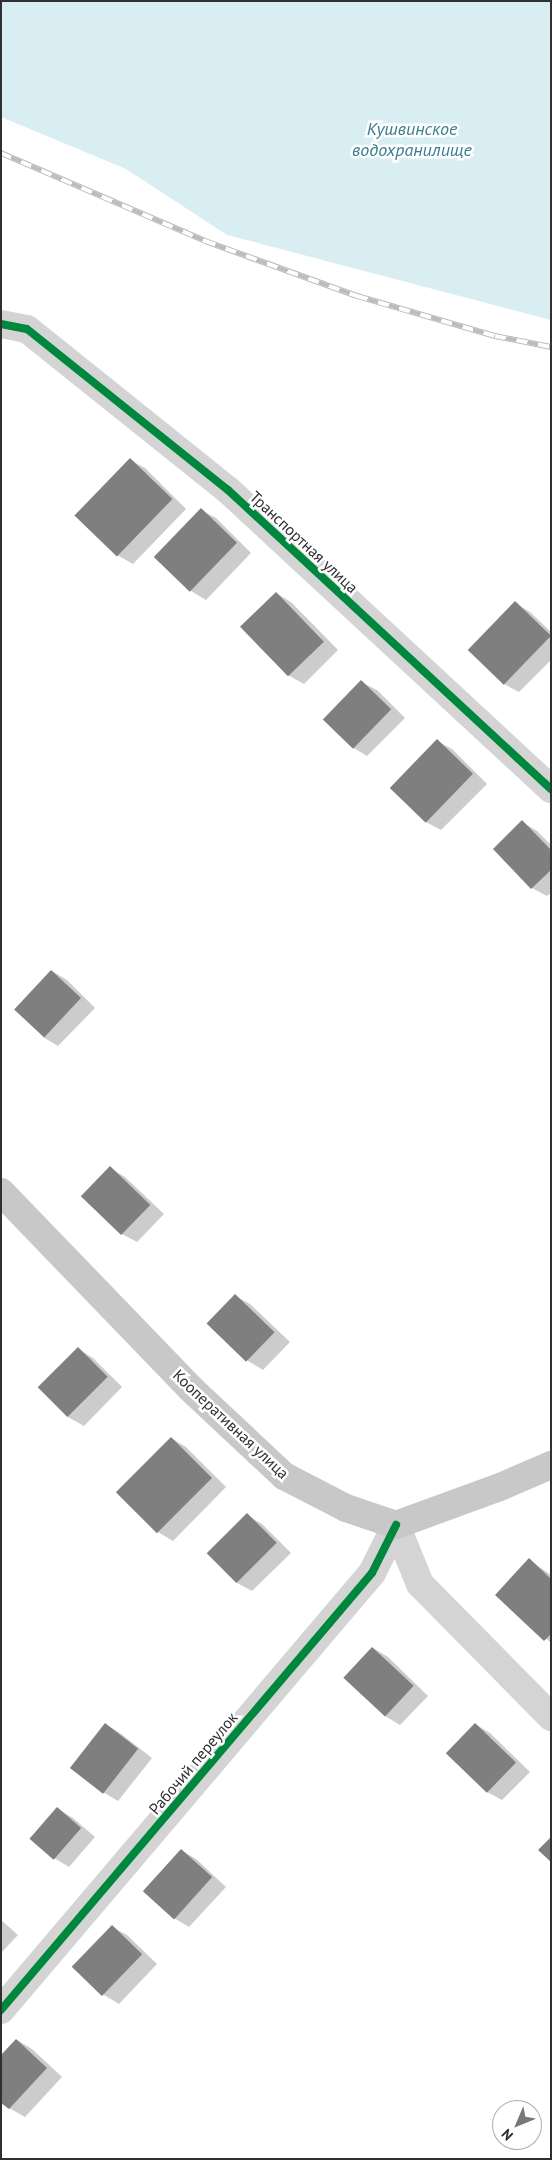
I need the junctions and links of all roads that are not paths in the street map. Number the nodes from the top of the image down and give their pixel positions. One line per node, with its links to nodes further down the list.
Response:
1 (14, 327): 2 (street, Транспортная улица)
2 (551, 789)
3 (1, 1192): 5 (main road, Кооперативная улица)
4 (551, 1466): 5 (main road)
5 (396, 1525): 6 (street); 7 (street, Рабочий переулок)
6 (551, 1717)
7 (1, 2010)

